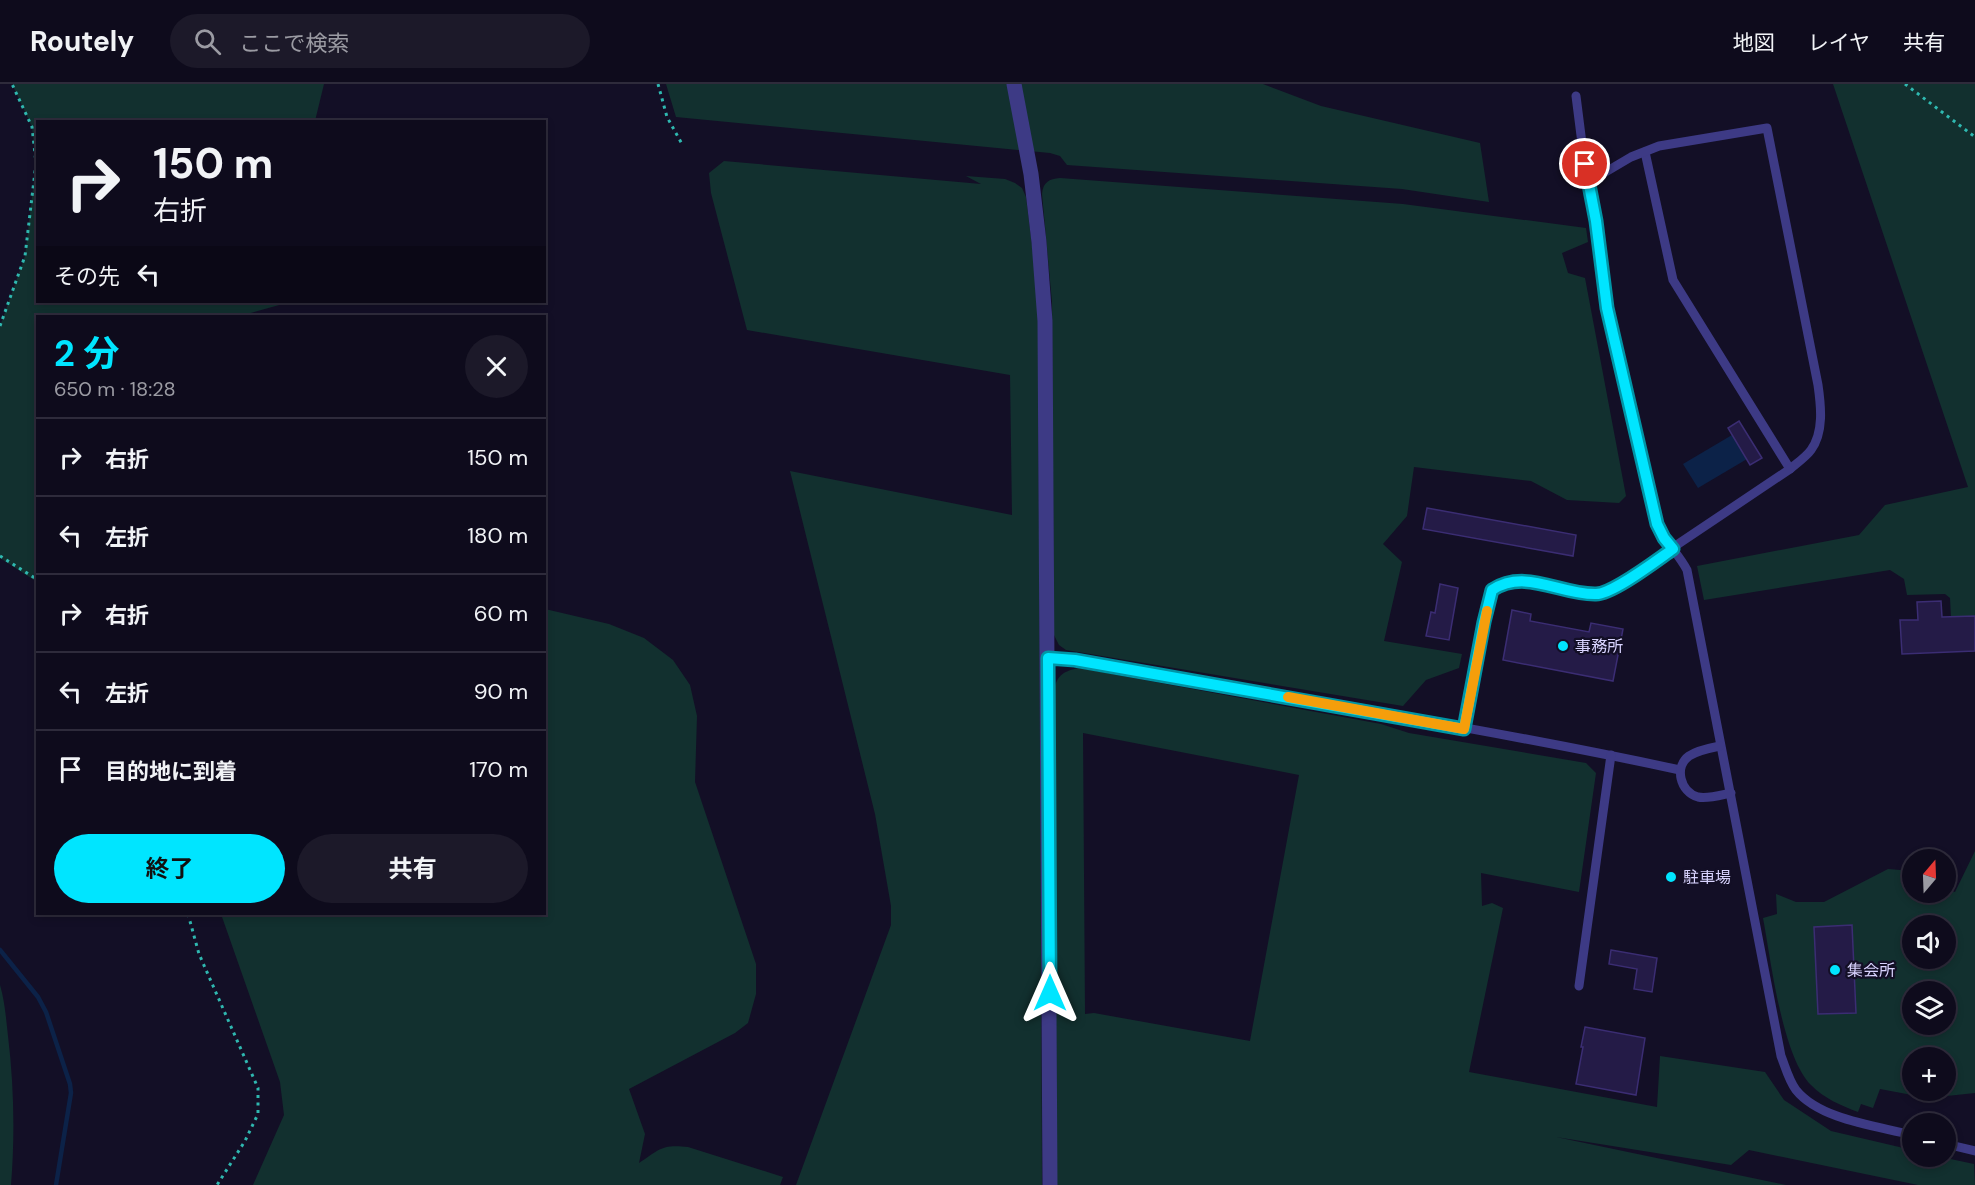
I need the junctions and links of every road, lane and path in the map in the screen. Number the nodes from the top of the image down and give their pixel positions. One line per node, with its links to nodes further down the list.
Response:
1 (12, 84): 10 (path)
2 (658, 84): 7 (path)
3 (1014, 84): 15 (street)
4 (1905, 84): 6 (path)
5 (1576, 96): 9 (lane)
6 (1975, 136)
7 (682, 144)
8 (1645, 152): 9 (lane); 11 (lane); 11 (lane)
9 (1587, 183): 12 (lane)
10 (0, 326)
11 (1790, 469): 12 (lane)
12 (1673, 549): 16 (lane); 17 (lane)
13 (0, 556): 14 (path)
14 (36, 579)
15 (1048, 658): 16 (lane); 27 (street)
16 (1464, 729): 18 (lane)
17 (1720, 746): 19 (lane); 20 (lane)
18 (1611, 755): 19 (lane); 22 (lane)
19 (1680, 770): 20 (lane)
20 (1731, 793): 23 (lane)
21 (188, 915): 26 (path)
22 (1578, 986)
23 (1902, 1133)
24 (1956, 1146): 25 (lane)
25 (1975, 1151)
26 (217, 1185)
27 (1050, 1185)

